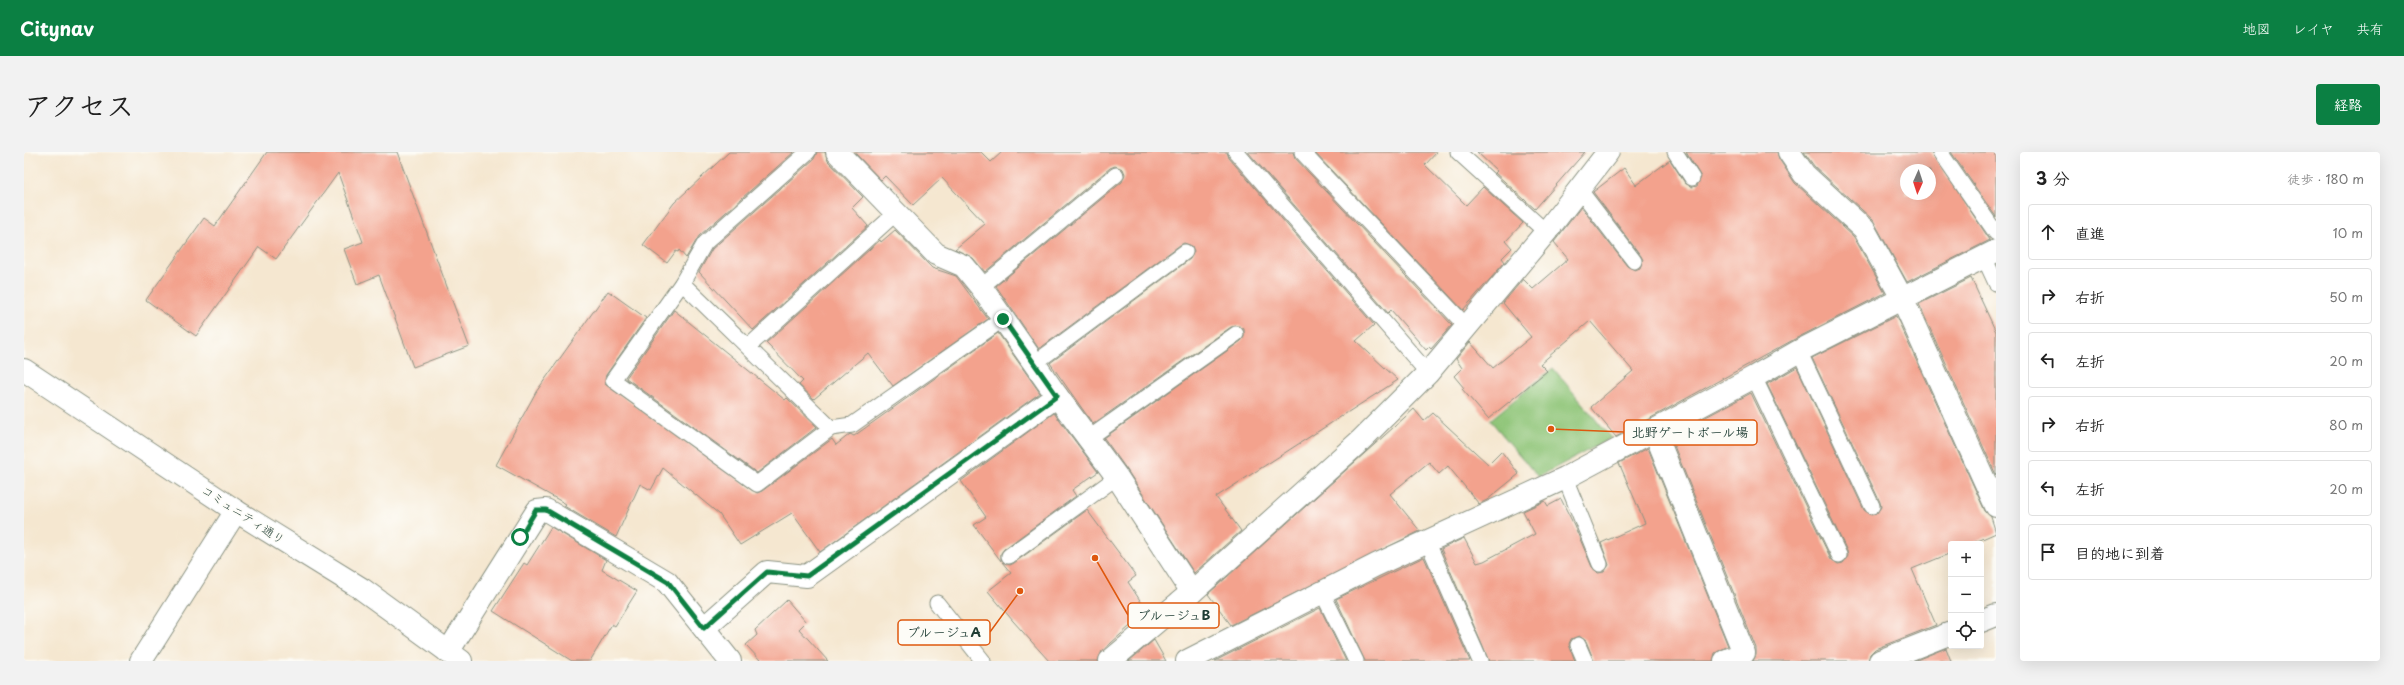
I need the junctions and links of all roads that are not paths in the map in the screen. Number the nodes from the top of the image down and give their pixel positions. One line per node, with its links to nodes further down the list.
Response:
1 (808, 152): 19 (lane)
2 (837, 152): 13 (street)
3 (1236, 152): 30 (lane)
4 (1302, 152): 24 (lane)
5 (1458, 152): 14 (lane)
6 (1608, 152): 12 (street)
7 (1675, 152): 11 (lane)
8 (1789, 152): 22 (street)
9 (1940, 152): 15 (lane)
10 (1116, 175): 21 (lane)
11 (1692, 178)
12 (1579, 189): 14 (street); 18 (lane)
13 (896, 213): 21 (street); 26 (lane)
14 (1546, 232): 24 (street)
15 (1996, 233)
16 (1185, 252): 28 (lane)
17 (1990, 254): 20 (lane); 22 (street)
18 (1634, 261)
19 (682, 283): 26 (lane); 33 (lane)
20 (1996, 283)
21 (982, 287): 23 (street)
22 (1902, 298): 27 (street); 39 (street)
23 (1003, 319): 28 (street); 33 (lane)
24 (1467, 327): 30 (street)
25 (1236, 334): 35 (lane)
26 (749, 346): 33 (lane)
27 (1799, 351): 31 (street); 38 (lane)
28 (1035, 363): 32 (street)
29 (24, 370): 40 (street, コミュニティ通り)
30 (1428, 373): 45 (street)
31 (1754, 377): 34 (street); 42 (lane)
32 (1057, 396): 35 (street); 50 (street)
33 (831, 428)
34 (1654, 430): 37 (street); 63 (street)
35 (1089, 438): 36 (street)
36 (1117, 477): 43 (lane); 45 (street)
37 (1565, 478): 41 (street); 44 (lane)
38 (1872, 506)
39 (1996, 506)
40 (236, 511): 54 (street, コミュニティ通り); 55 (street)
41 (1428, 543): 46 (street); 61 (lane)
42 (1839, 555)
43 (1009, 556)
44 (1600, 564)
45 (1192, 592): 58 (street)
46 (1322, 592): 53 (street); 60 (lane)
47 (937, 603): 57 (lane)
48 (1996, 615): 49 (street)
49 (1984, 620)
50 (704, 628): 54 (street); 56 (street)
51 (1948, 634): 64 (street)
52 (1578, 645): 62 (lane)
53 (1223, 653): 59 (street)
54 (455, 657)
55 (141, 661)
56 (730, 661)
57 (983, 661)
58 (1110, 661)
59 (1187, 661)
60 (1356, 661)
61 (1480, 661)
62 (1585, 661)
63 (1725, 661)
64 (1880, 661)

